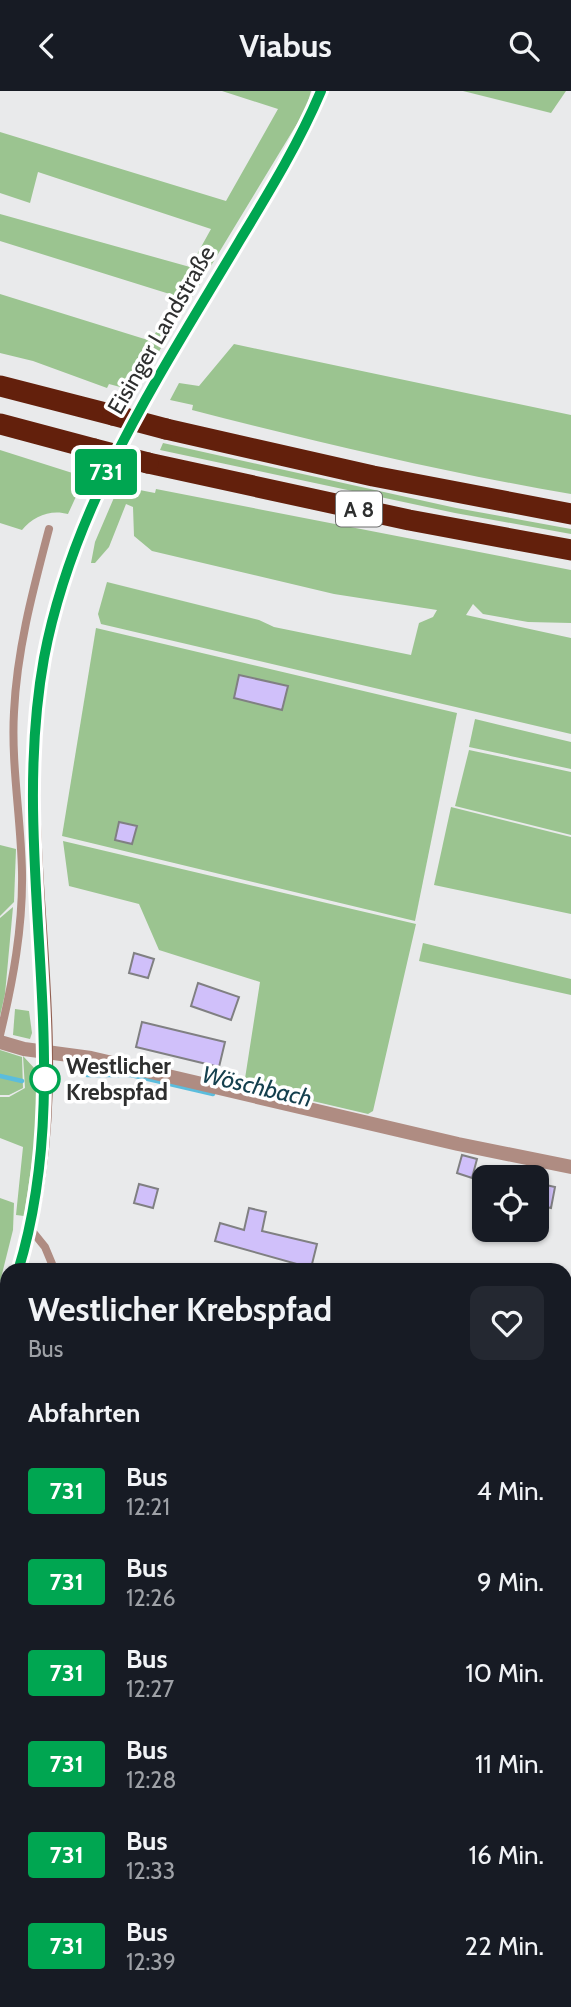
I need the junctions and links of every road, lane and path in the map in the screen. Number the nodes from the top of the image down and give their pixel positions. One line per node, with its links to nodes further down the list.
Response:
1 (321, 91): 9 (main road, Eisinger Landstraße)
2 (0, 386): 4 (highway, A 8, bridge)
3 (0, 424): 6 (highway, A 8, bridge)
4 (571, 514)
5 (49, 529): 7 (lane)
6 (571, 550)
7 (0, 1035)
8 (0, 1042): 9 (street)
9 (46, 1052): 10 (street); 11 (main road, Eisinger Landstraße)
10 (571, 1167)
11 (28, 1226): 12 (main road, Eisinger Landstraße); 13 (lane)
12 (20, 1263)
13 (52, 1263)

